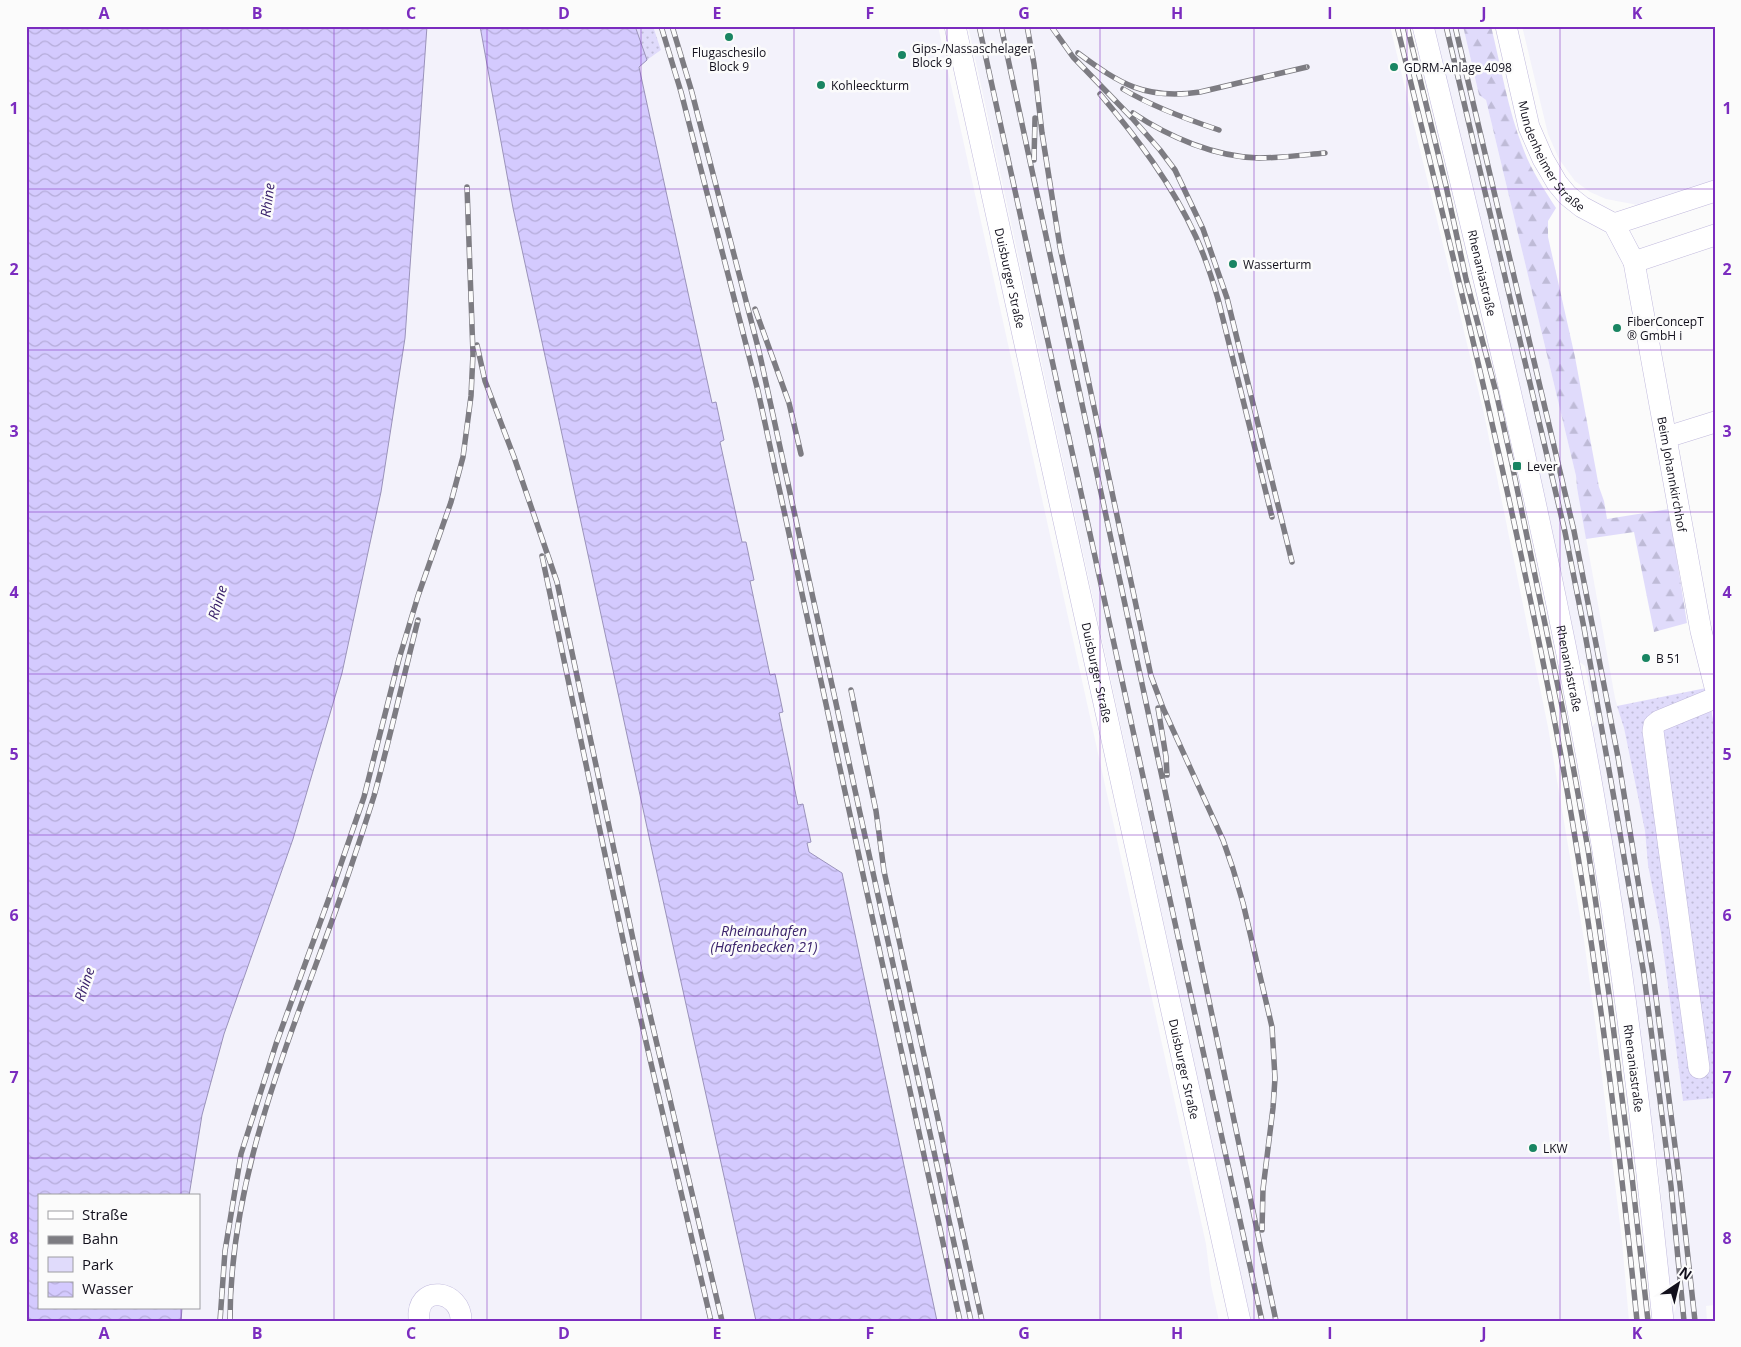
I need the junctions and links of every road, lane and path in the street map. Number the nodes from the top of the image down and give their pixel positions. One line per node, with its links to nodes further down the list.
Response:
1 (956, 26): 16 (street, Duisburger Straße)
2 (1423, 26): 17 (street, Rhenaniastraße)
3 (1506, 26): 5 (street, Mundenheimer Straße)
4 (1715, 191): 5 (street)
5 (1614, 224): 7 (street)
6 (1715, 235): 7 (street)
7 (1634, 262): 9 (street, Beim Johannkirchhof)
8 (1715, 422): 9 (street)
9 (1667, 437): 10 (street, Beim Johannkirchhof)
10 (1708, 629): 11 (street, Beim Johannkirchhof)
11 (1715, 687)
12 (1715, 698): 13 (street)
13 (1699, 1068)
14 (419, 1321): 15 (street)
15 (461, 1321)
16 (1240, 1321)
17 (1663, 1321)

